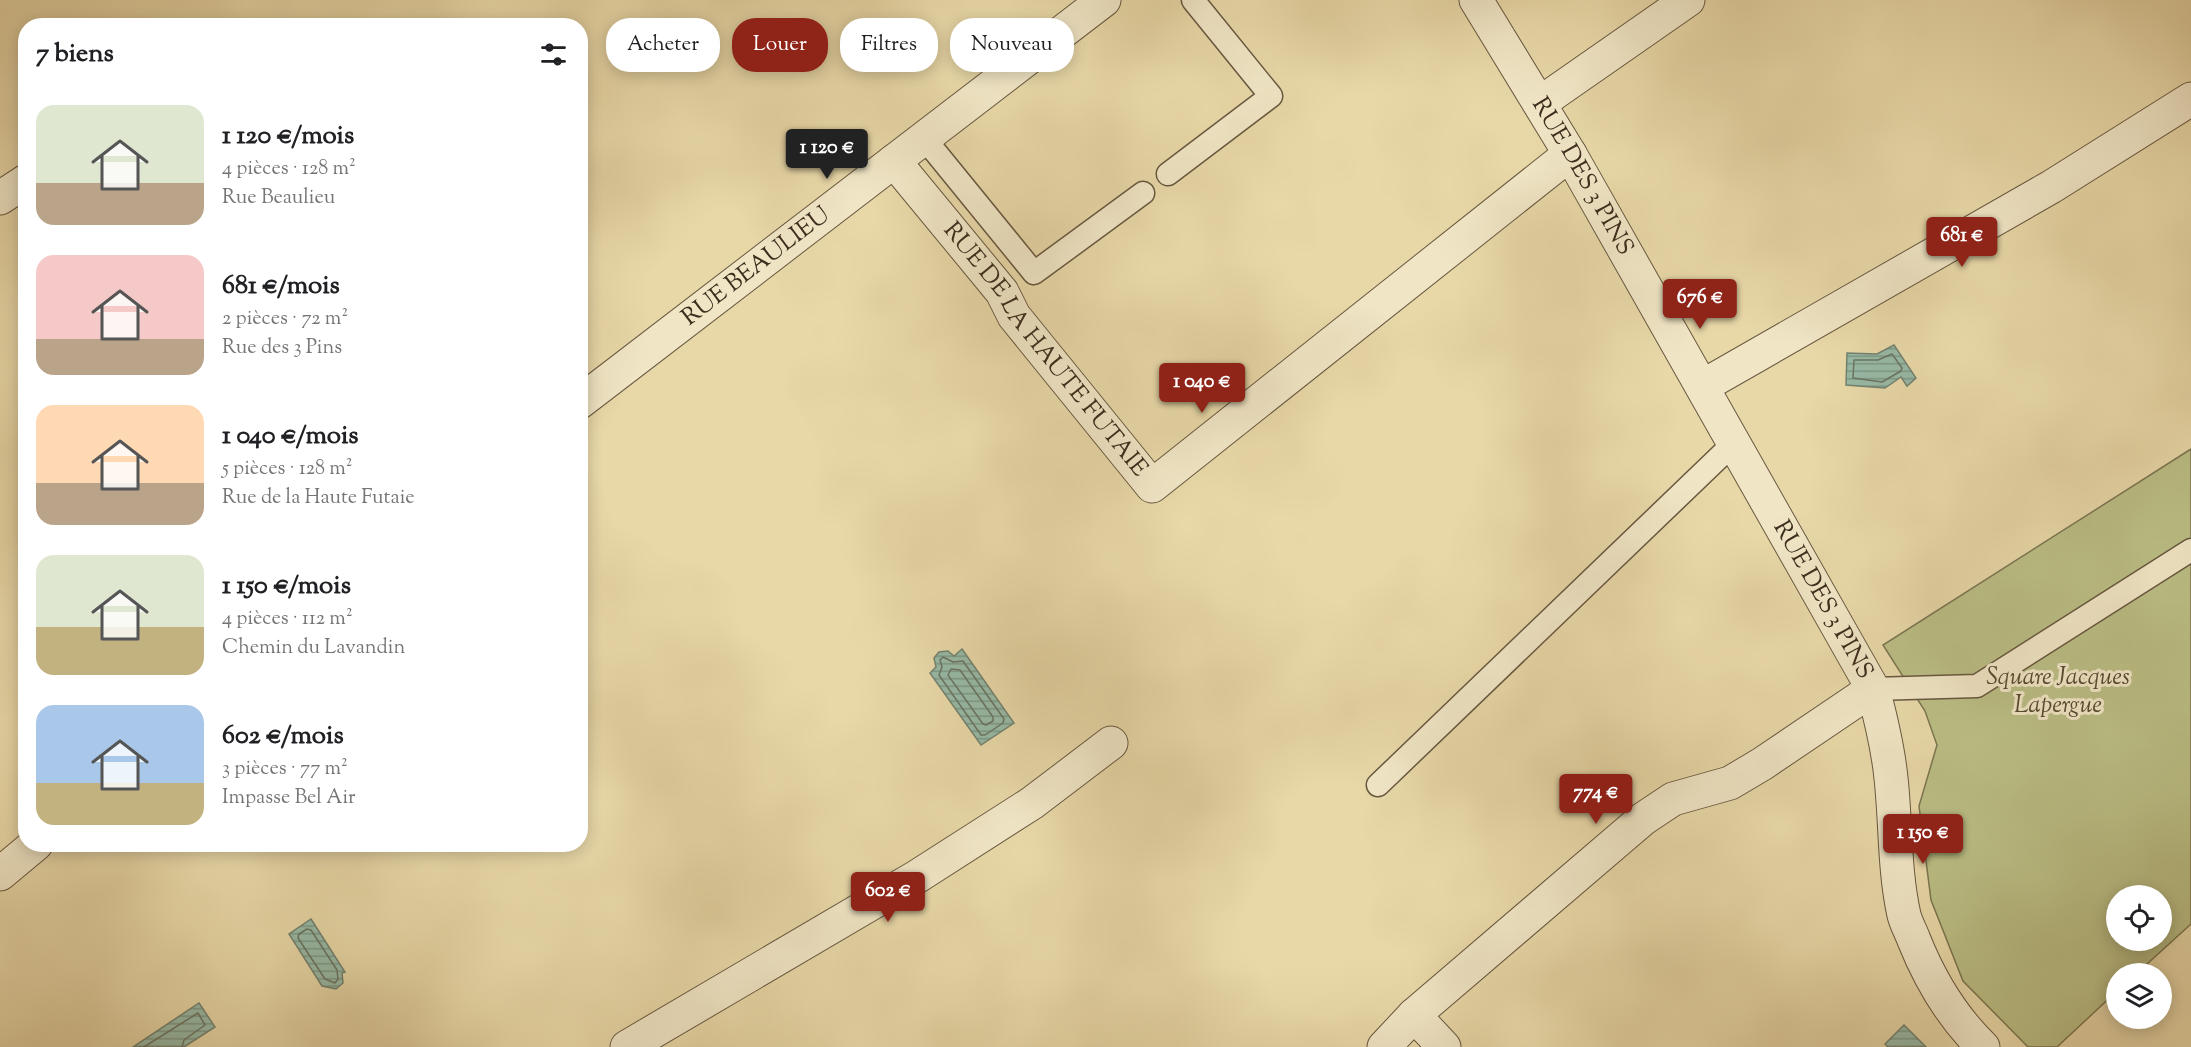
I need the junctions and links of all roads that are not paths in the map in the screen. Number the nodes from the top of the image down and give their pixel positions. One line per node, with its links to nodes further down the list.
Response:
1 (1104, 0): 7 (street, RUE BEAULIEU)
2 (1193, 0): 10 (lane)
3 (1476, 0): 6 (street, RUE DES 3 PINS)
4 (1688, 0): 6 (street)
5 (2191, 99): 14 (street)
6 (1540, 103): 8 (street, RUE DES 3 PINS)
7 (924, 138): 9 (street, RUE BEAULIEU); 12 (lane)
8 (1570, 154): 9 (street, RUE DE LA HAUTE FUTAIE); 14 (street, RUE DES 3 PINS)
9 (894, 161): 15 (street, RUE BEAULIEU)
10 (1168, 174)
11 (18, 186): 13 (street)
12 (1143, 193)
13 (0, 198)
14 (1703, 386): 16 (street, RUE DES 3 PINS)
15 (588, 396)
16 (1734, 443): 18 (street, RUE DES 3 PINS); 20 (lane)
17 (2191, 550): 18 (lane)
18 (1873, 689): 23 (street); 27 (street, RUE DES 3 PINS)
19 (1111, 743): 24 (street)
20 (1378, 785)
21 (26, 852): 22 (street)
22 (0, 874)
23 (1414, 1015): 25 (street); 26 (street)
24 (627, 1047)
25 (1384, 1047)
26 (1444, 1047)
27 (1983, 1047)

